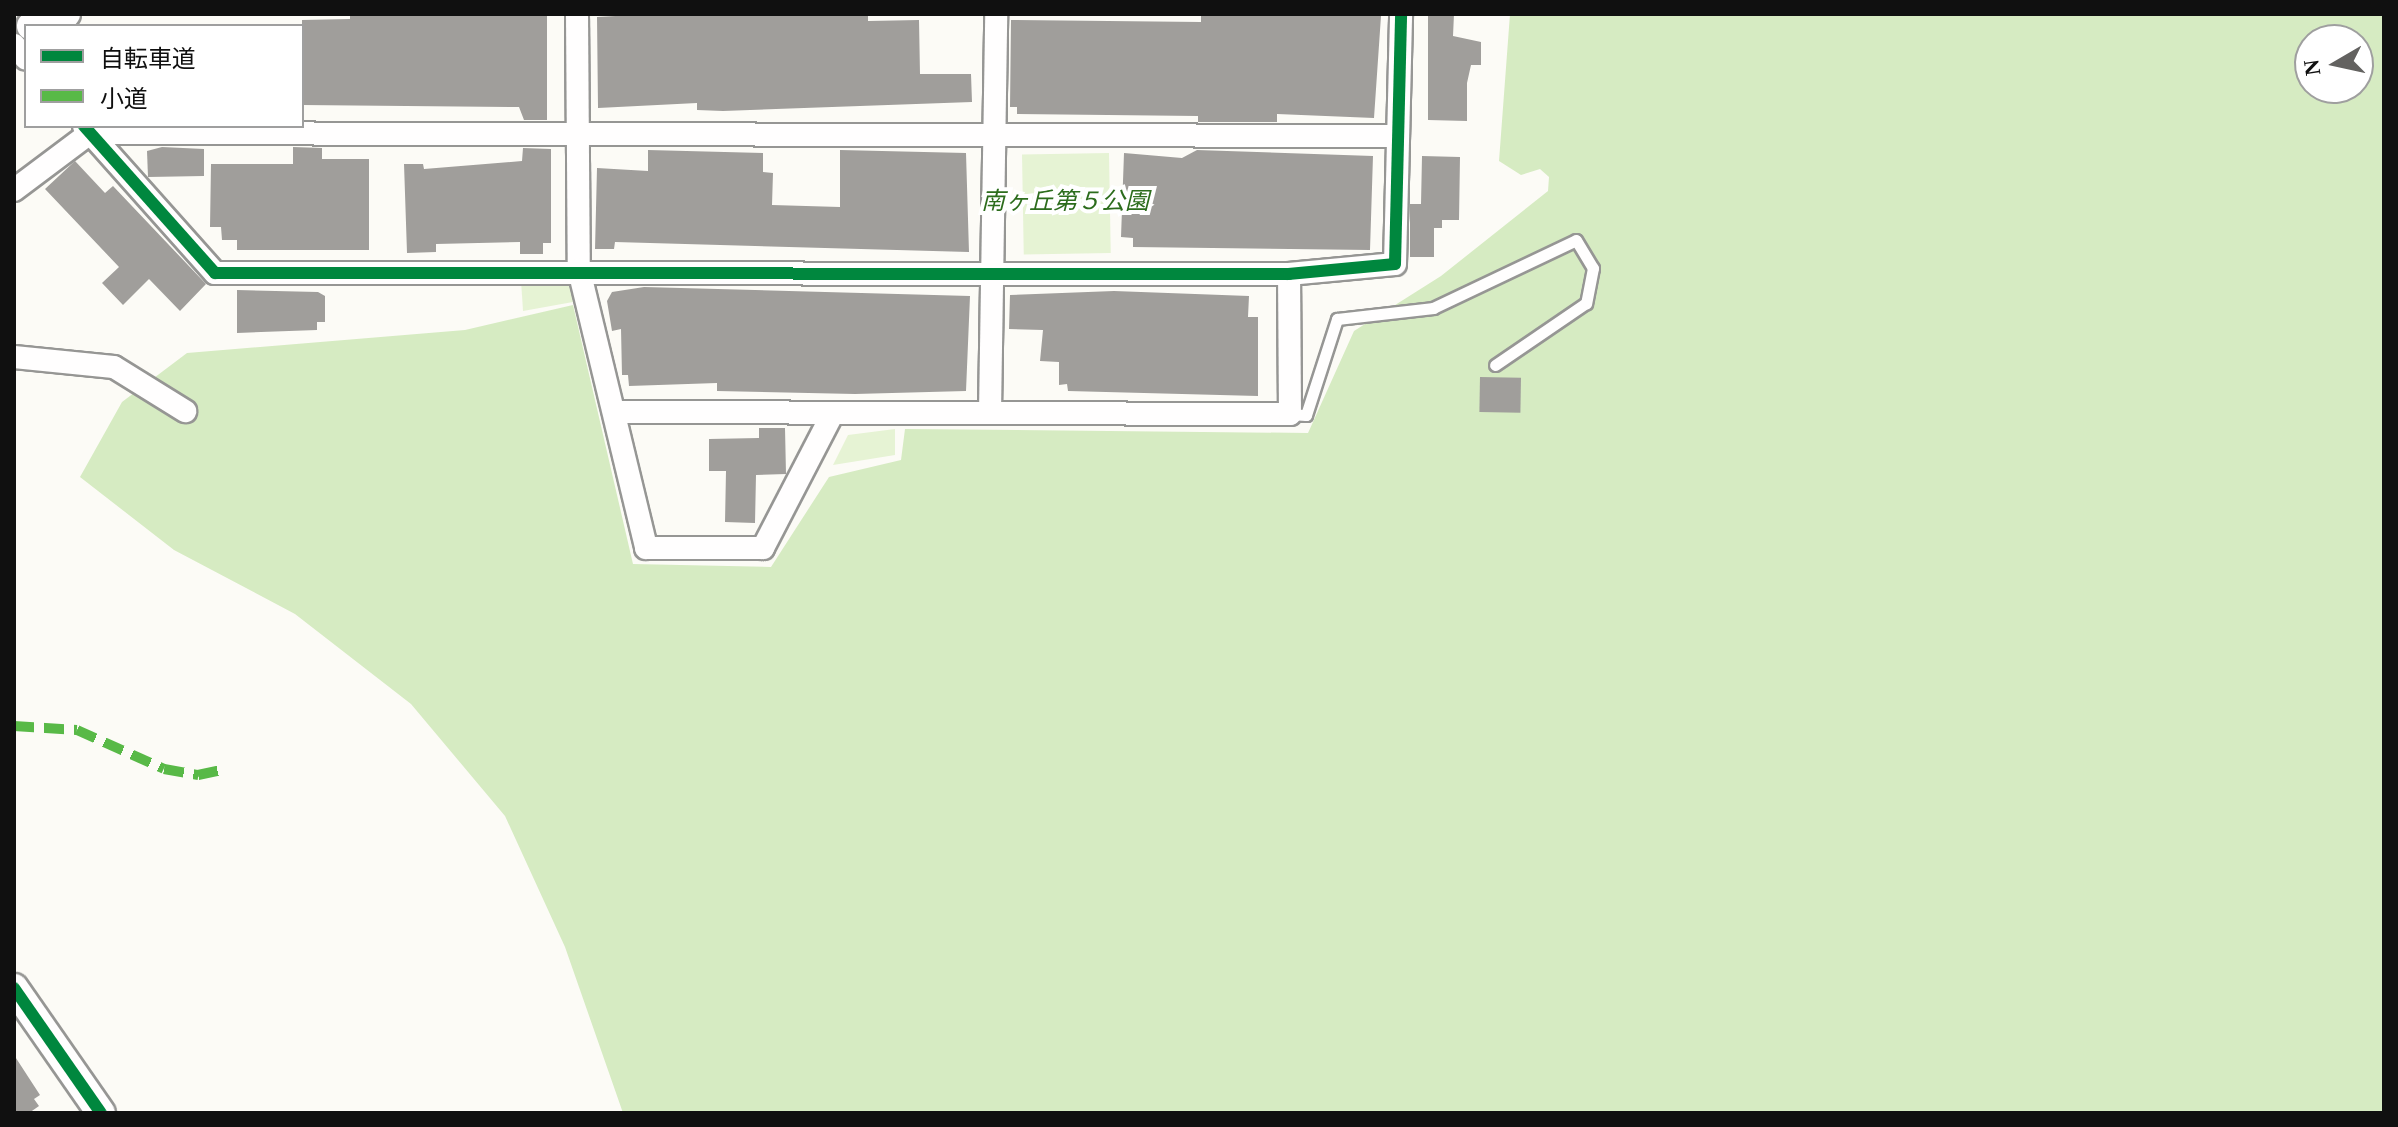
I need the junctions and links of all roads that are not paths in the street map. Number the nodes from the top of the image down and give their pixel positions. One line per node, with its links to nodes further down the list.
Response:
1 (66, 14): 5 (street)
2 (577, 14): 7 (street)
3 (996, 14): 8 (street)
4 (1401, 14): 9 (street)
5 (38, 24)
6 (87, 129): 7 (street); 10 (street); 11 (street)
7 (578, 131): 8 (street); 11 (street)
8 (995, 136): 9 (street); 12 (street)
9 (1396, 136): 13 (street)
10 (14, 190)
11 (579, 270): 12 (street); 17 (street)
12 (993, 271): 13 (street); 18 (street)
13 (1289, 274): 19 (street)
14 (14, 357): 16 (street)
15 (1495, 365): 19 (lane)
16 (185, 411)
17 (616, 412): 20 (street); 20 (street)
18 (990, 412): 19 (street); 20 (street)
19 (1290, 414)
20 (832, 415)
21 (14, 988): 22 (street)
22 (101, 1113)

